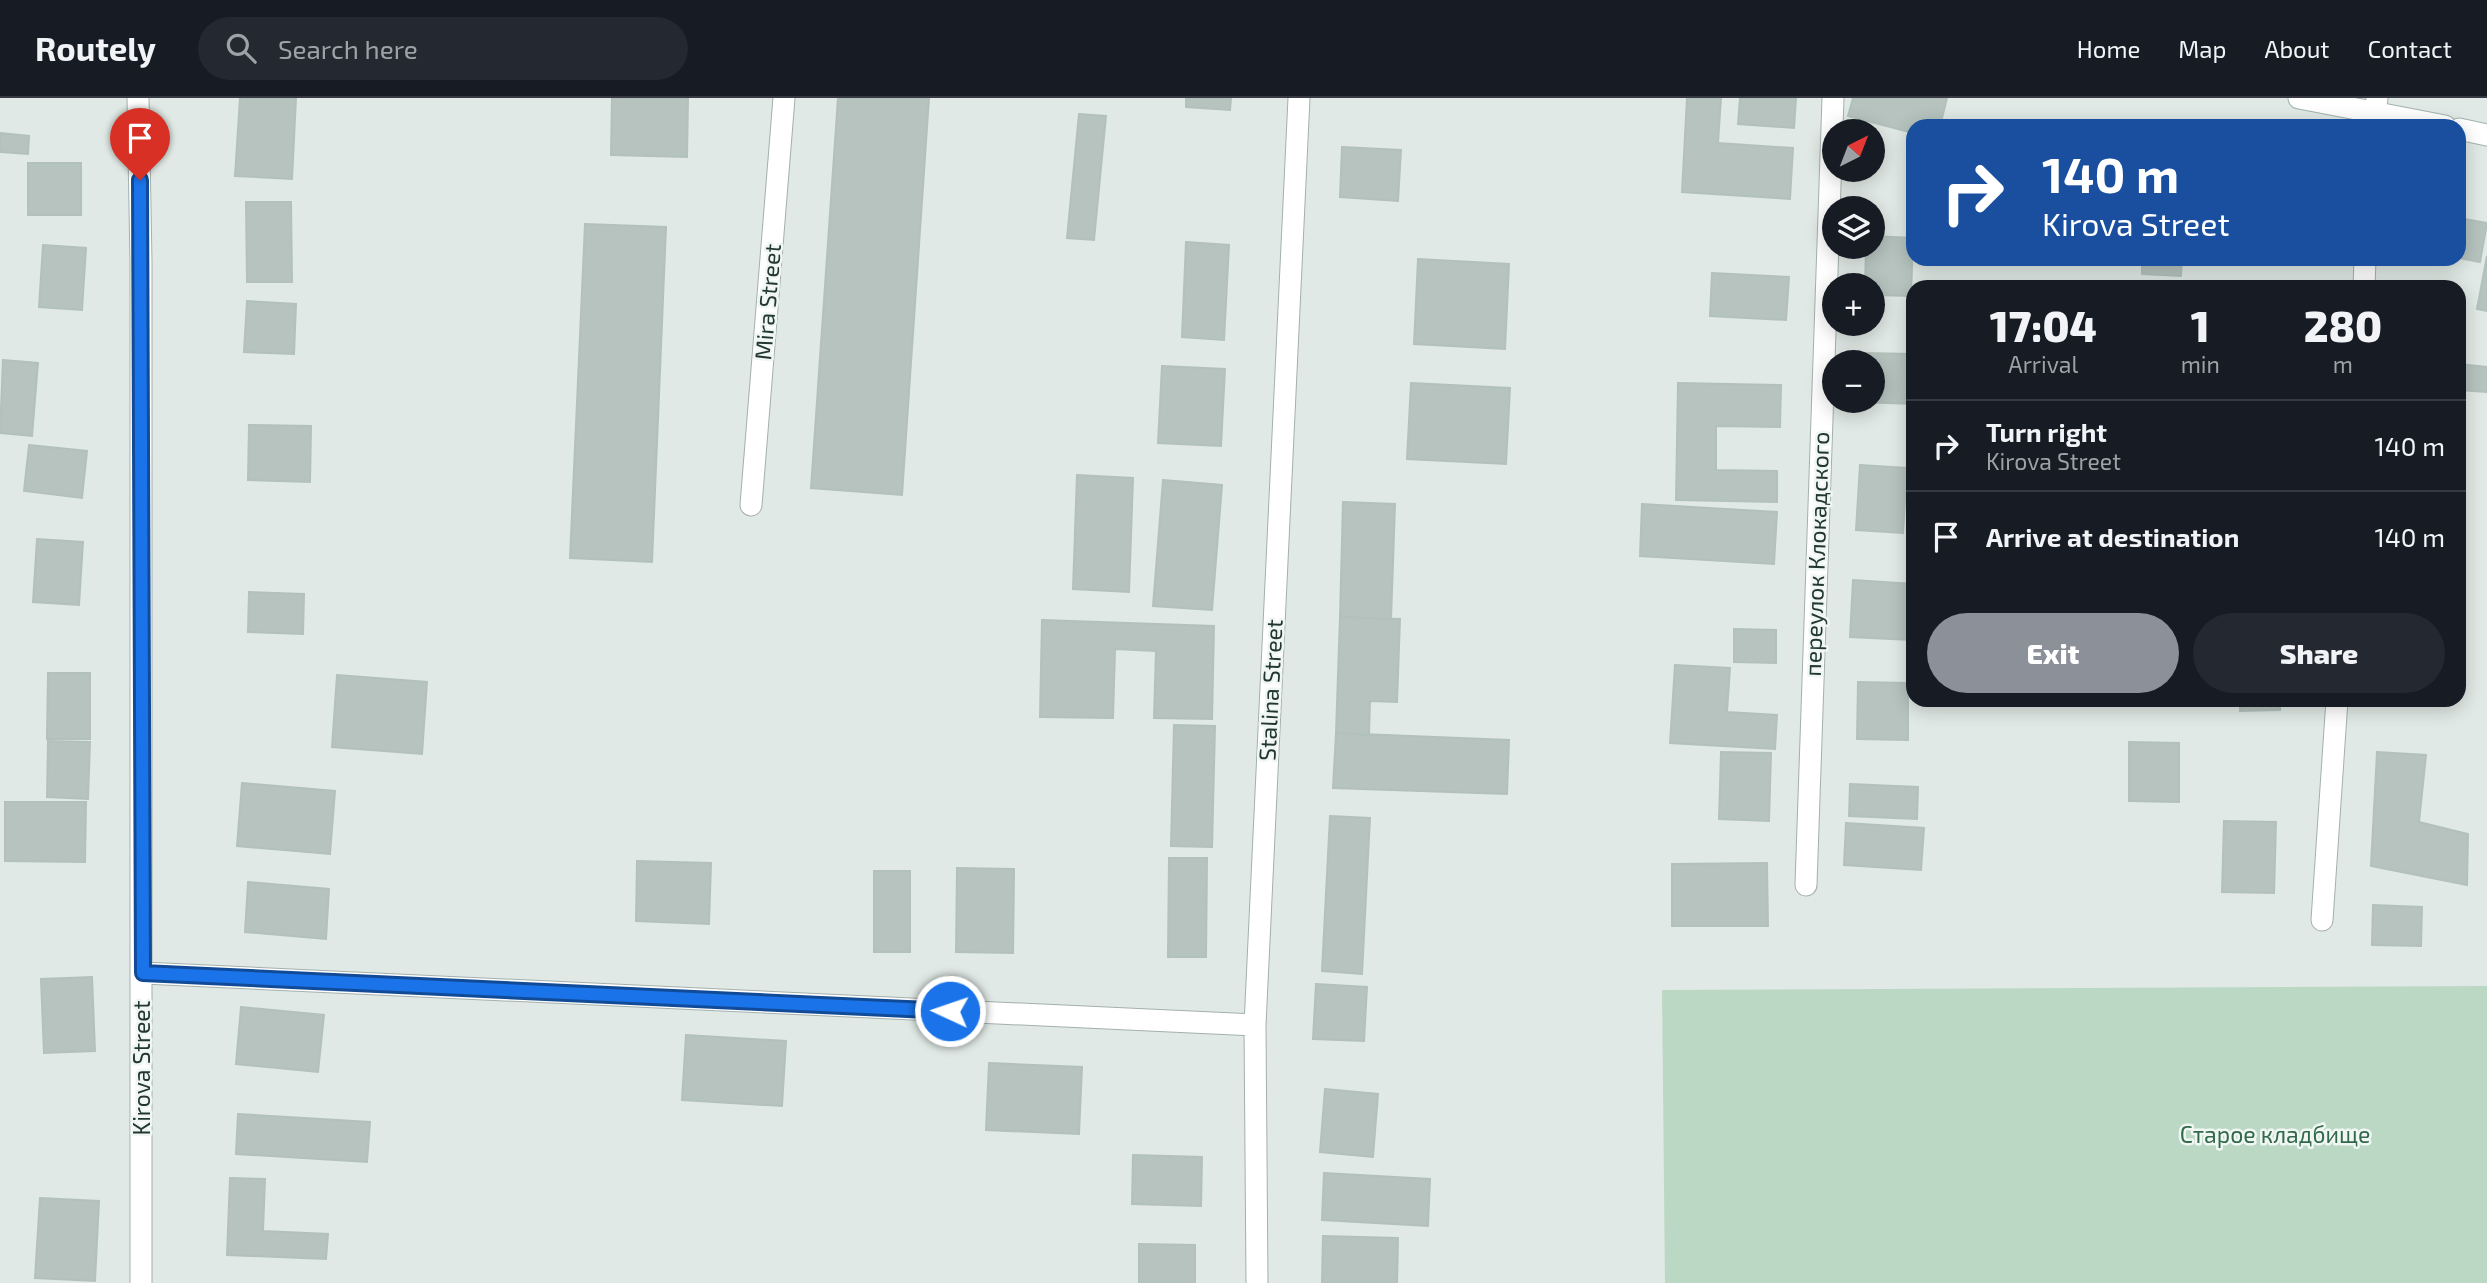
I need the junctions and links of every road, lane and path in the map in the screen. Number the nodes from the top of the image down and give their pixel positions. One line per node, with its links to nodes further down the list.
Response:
1 (138, 98): 14 (street, Kirova Street)
2 (784, 98): 10 (street, Mira Street)
3 (1299, 98): 15 (street, Stalina Street)
4 (1833, 98): 12 (street, переулок Клокадского)
5 (2299, 98): 6 (street)
6 (2375, 112): 7 (street)
7 (2410, 119)
8 (2466, 130): 9 (street)
9 (2487, 135)
10 (751, 505)
11 (2337, 707): 13 (street)
12 (1806, 885)
13 (2322, 920)
14 (143, 973): 15 (street); 16 (street, Kirova Street)
15 (1255, 1025): 17 (street, Stalina Street)
16 (141, 1283)
17 (1257, 1283)

